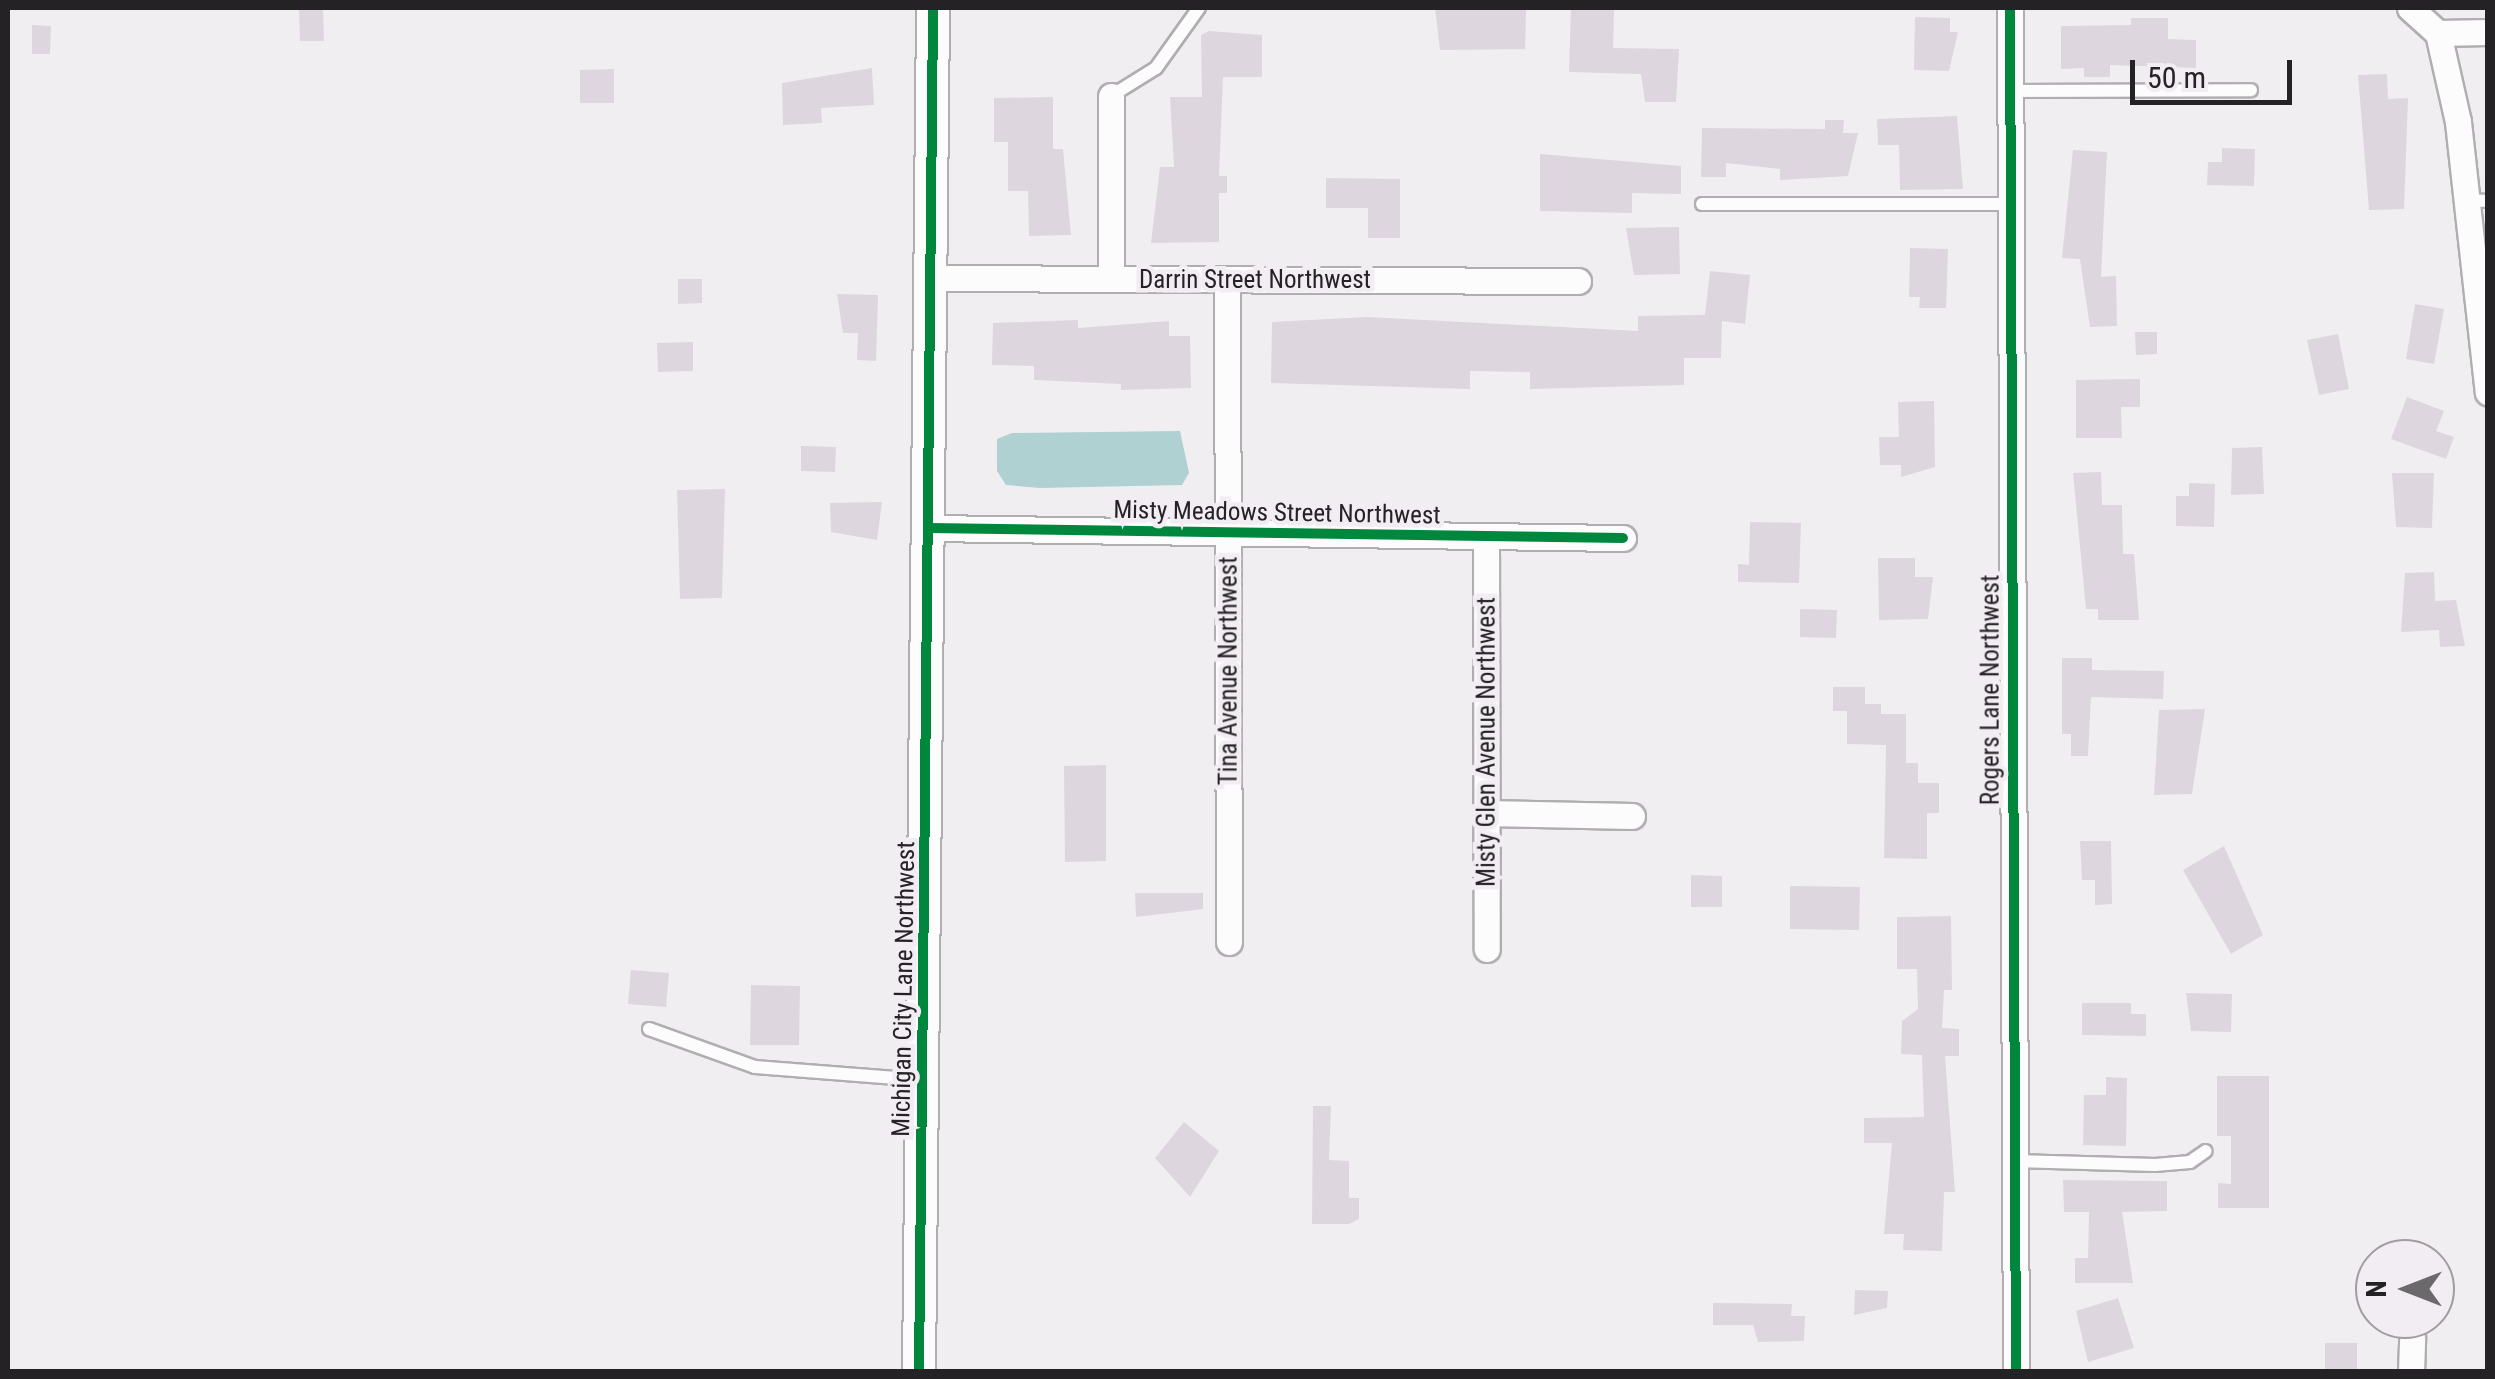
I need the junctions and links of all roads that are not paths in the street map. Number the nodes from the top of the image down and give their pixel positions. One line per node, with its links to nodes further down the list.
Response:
1 (933, 8): 13 (street, Michigan City Lane Northwest)
2 (1199, 8): 9 (lane)
3 (2010, 8): 8 (street, Rogers Lane Northwest)
4 (2410, 8): 6 (street)
5 (2488, 32): 6 (street)
6 (2438, 33): 10 (street)
7 (2251, 90): 8 (lane)
8 (2010, 91): 12 (street, Rogers Lane Northwest)
9 (1111, 96): 14 (street)
10 (2477, 200): 17 (street)
11 (1702, 204): 12 (lane)
12 (2010, 204): 29 (street, Rogers Lane Northwest)
13 (933, 278): 14 (street, Darrin Street Northwest); 18 (street, Michigan City Lane Northwest)
14 (1111, 279): 15 (street, Darrin Street Northwest)
15 (1227, 280): 16 (street, Darrin Street Northwest); 19 (street, Tina Avenue Northwest)
16 (1578, 281)
17 (2488, 392)
18 (930, 528): 19 (street, Misty Meadows Street Northwest); 27 (street, Michigan City Lane Northwest)
19 (1228, 532): 20 (street, Misty Meadows Street Northwest); 24 (street, Tina Avenue Northwest)
20 (1486, 536): 21 (street, Misty Meadows Street Northwest); 22 (street, Misty Glen Avenue Northwest)
21 (1622, 538)
22 (1487, 813): 23 (street); 25 (street, Misty Glen Avenue Northwest)
23 (1632, 816)
24 (1230, 942)
25 (1488, 948)
26 (649, 1029): 27 (lane)
27 (923, 1080): 31 (street, Michigan City Lane Northwest)
28 (2206, 1151): 29 (lane)
29 (2014, 1161): 32 (street, Rogers Lane Northwest)
30 (2412, 1339): 33 (street)
31 (920, 1372)
32 (2016, 1372)
33 (2411, 1372)

